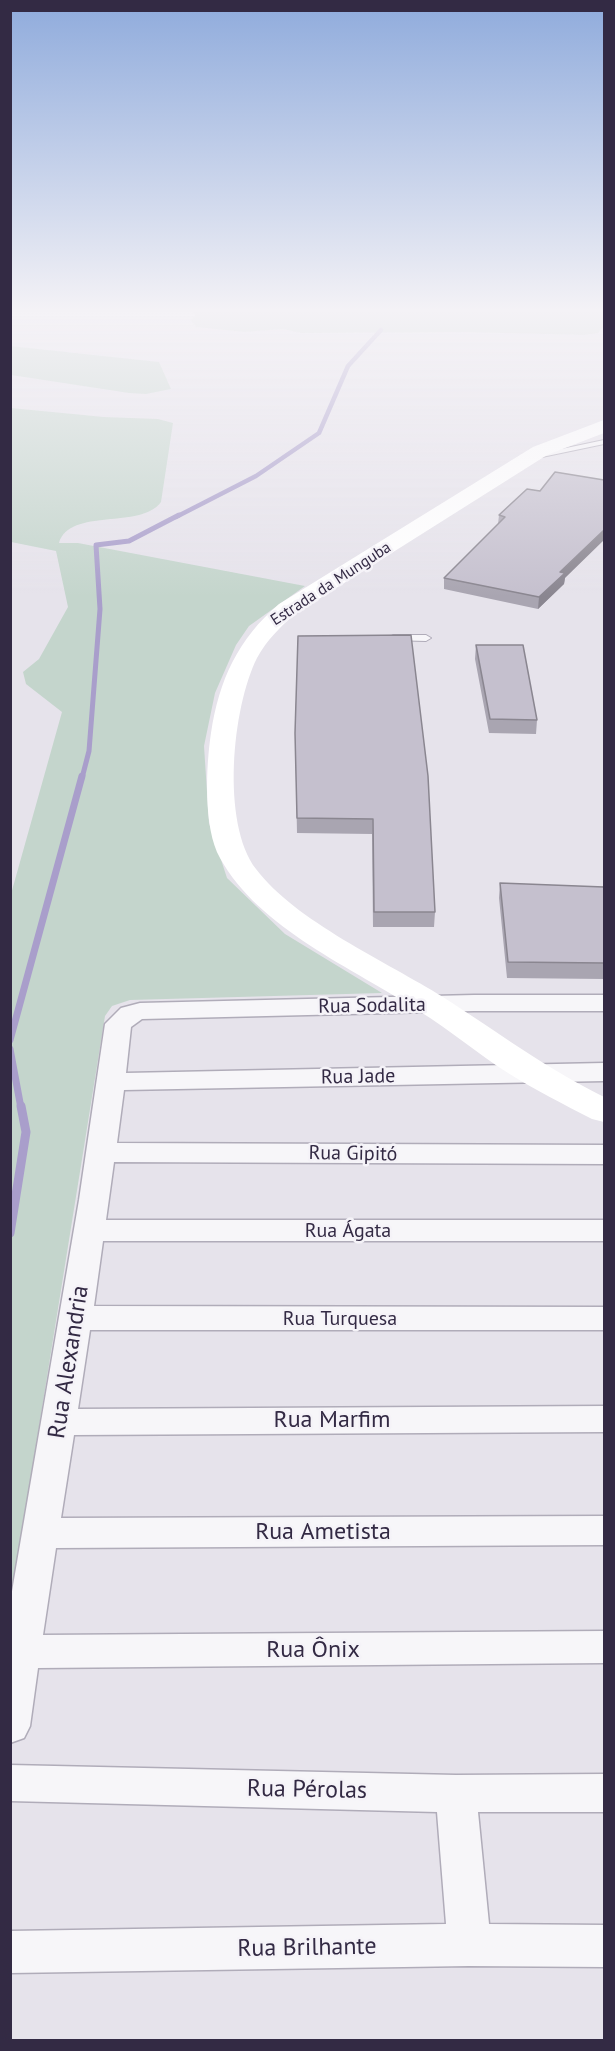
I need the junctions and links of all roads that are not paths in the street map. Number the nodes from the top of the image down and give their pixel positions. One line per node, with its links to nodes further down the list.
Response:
1 (604, 426): 3 (main road, Estrada da Munguba)
2 (604, 442): 3 (lane)
3 (535, 455): 7 (main road, Estrada da Munguba)
4 (380, 638): 5 (lane)
5 (426, 638)
6 (604, 1003): 7 (street, Rua Sodalita)
7 (431, 1005): 8 (street, Rua Sodalita); 10 (main road, Estrada da Munguba)
8 (141, 1011): 11 (street, Rua Alexandria)
9 (604, 1072): 10 (street, Rua Jade)
10 (533, 1074): 11 (street, Rua Jade); 12 (main road, Estrada da Munguba)
11 (111, 1082): 13 (street, Rua Alexandria)
12 (604, 1111)
13 (101, 1152): 14 (street, Rua Gipitó); 15 (street, Rua Alexandria)
14 (604, 1155)
15 (92, 1230): 16 (street, Rua Ágata); 17 (street, Rua Alexandria)
16 (604, 1231)
17 (75, 1318): 18 (street, Rua Turquesa); 20 (street, Rua Alexandria)
18 (604, 1319)
19 (604, 1419): 20 (street, Rua Marfim)
20 (59, 1422): 22 (street, Rua Alexandria)
21 (604, 1531): 22 (street, Rua Ametista)
22 (41, 1533): 24 (street, Rua Alexandria)
23 (604, 1647): 24 (street, Rua Ônix)
24 (21, 1652): 25 (street, Rua Alexandria)
25 (10, 1726)
26 (10, 1783): 28 (street, Rua Pérolas)
27 (604, 1793): 28 (street, Rua Pérolas)
28 (456, 1794): 29 (street)
29 (469, 1945): 30 (street, Rua Brilhante); 31 (street, Rua Brilhante)
30 (604, 1946)
31 (10, 1952)

